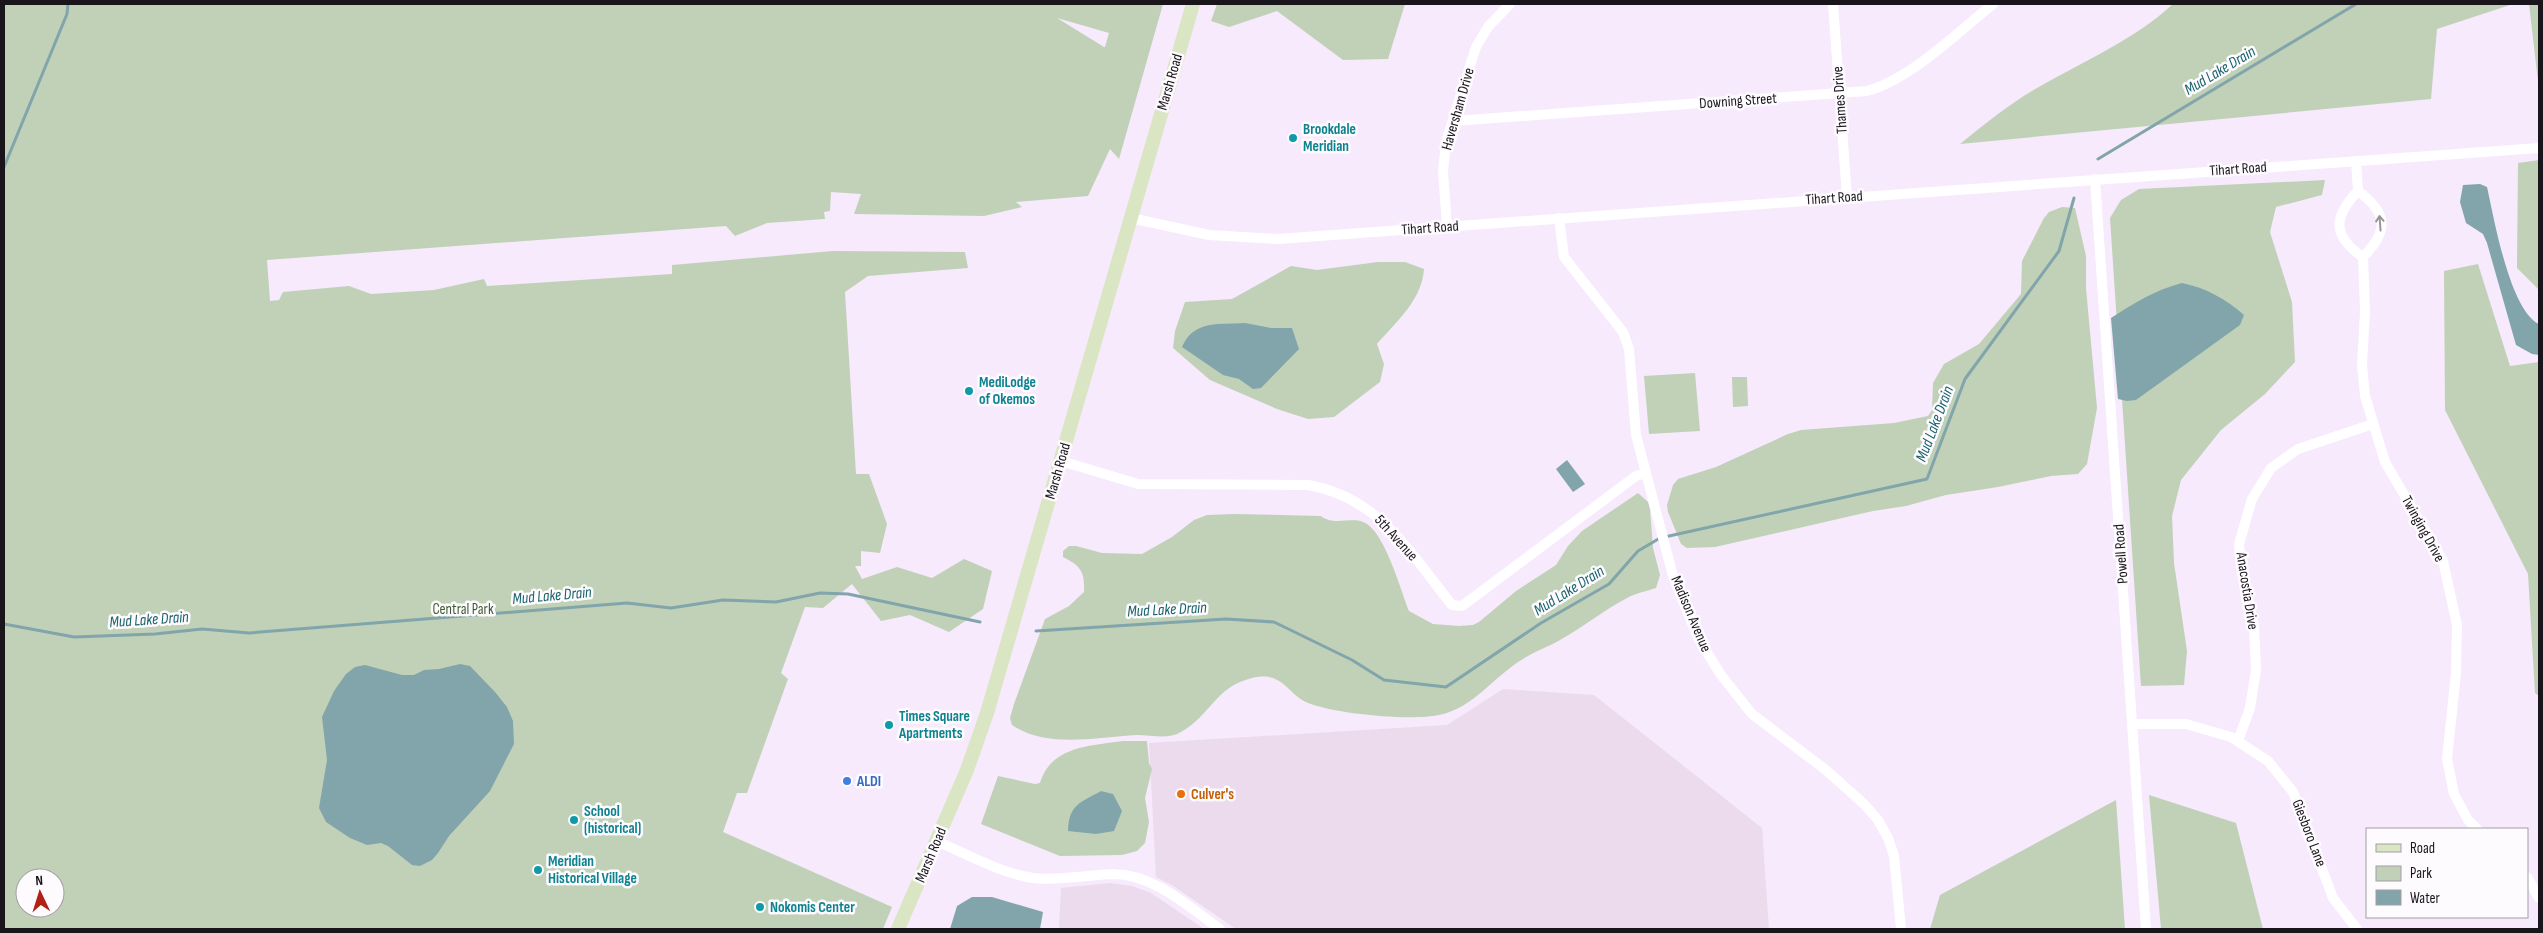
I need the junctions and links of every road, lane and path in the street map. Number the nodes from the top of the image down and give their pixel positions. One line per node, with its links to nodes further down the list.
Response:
1 (1193, 4): 12 (main road, Marsh Road)
2 (1510, 4): 6 (street, Haversham Drive)
3 (1833, 4): 5 (street, Thames Drive)
4 (1993, 4): 5 (street, Downing Street)
5 (1839, 94): 6 (street, Downing Street); 11 (street, Thames Drive)
6 (1454, 120): 14 (street, Haversham Drive)
7 (2539, 148): 8 (street, Tihart Road)
8 (2356, 161): 9 (street, Tihart Road); 10 (street)
9 (2095, 179): 11 (street, Tihart Road); 19 (street, Powell Road)
10 (2358, 191): 15 (street, one-way to 10); 15 (street)
11 (1847, 196): 13 (street, Tihart Road)
12 (1131, 218): 14 (street, Tihart Road); 17 (main road, Marsh Road)
13 (1559, 218): 14 (street, Tihart Road); 18 (street, Madison Avenue)
14 (1447, 227)
15 (2363, 257): 16 (street, Twinging Drive)
16 (2373, 424): 20 (street, Anacostia Drive); 21 (street, Twinging Drive)
17 (1061, 461): 18 (street, 5th Avenue); 22 (main road, Marsh Road)
18 (1646, 473): 27 (street, Madison Avenue)
19 (2132, 724): 20 (street, Giesboro Lane); 28 (street, Powell Road)
20 (2238, 741): 29 (street, Giesboro Lane)
21 (2476, 828)
22 (936, 841): 25 (main road, Marsh Road); 26 (street)
23 (2528, 879): 24 (street)
24 (2539, 898)
25 (898, 929)
26 (1220, 929)
27 (1900, 929)
28 (2146, 929)
29 (2357, 929)

